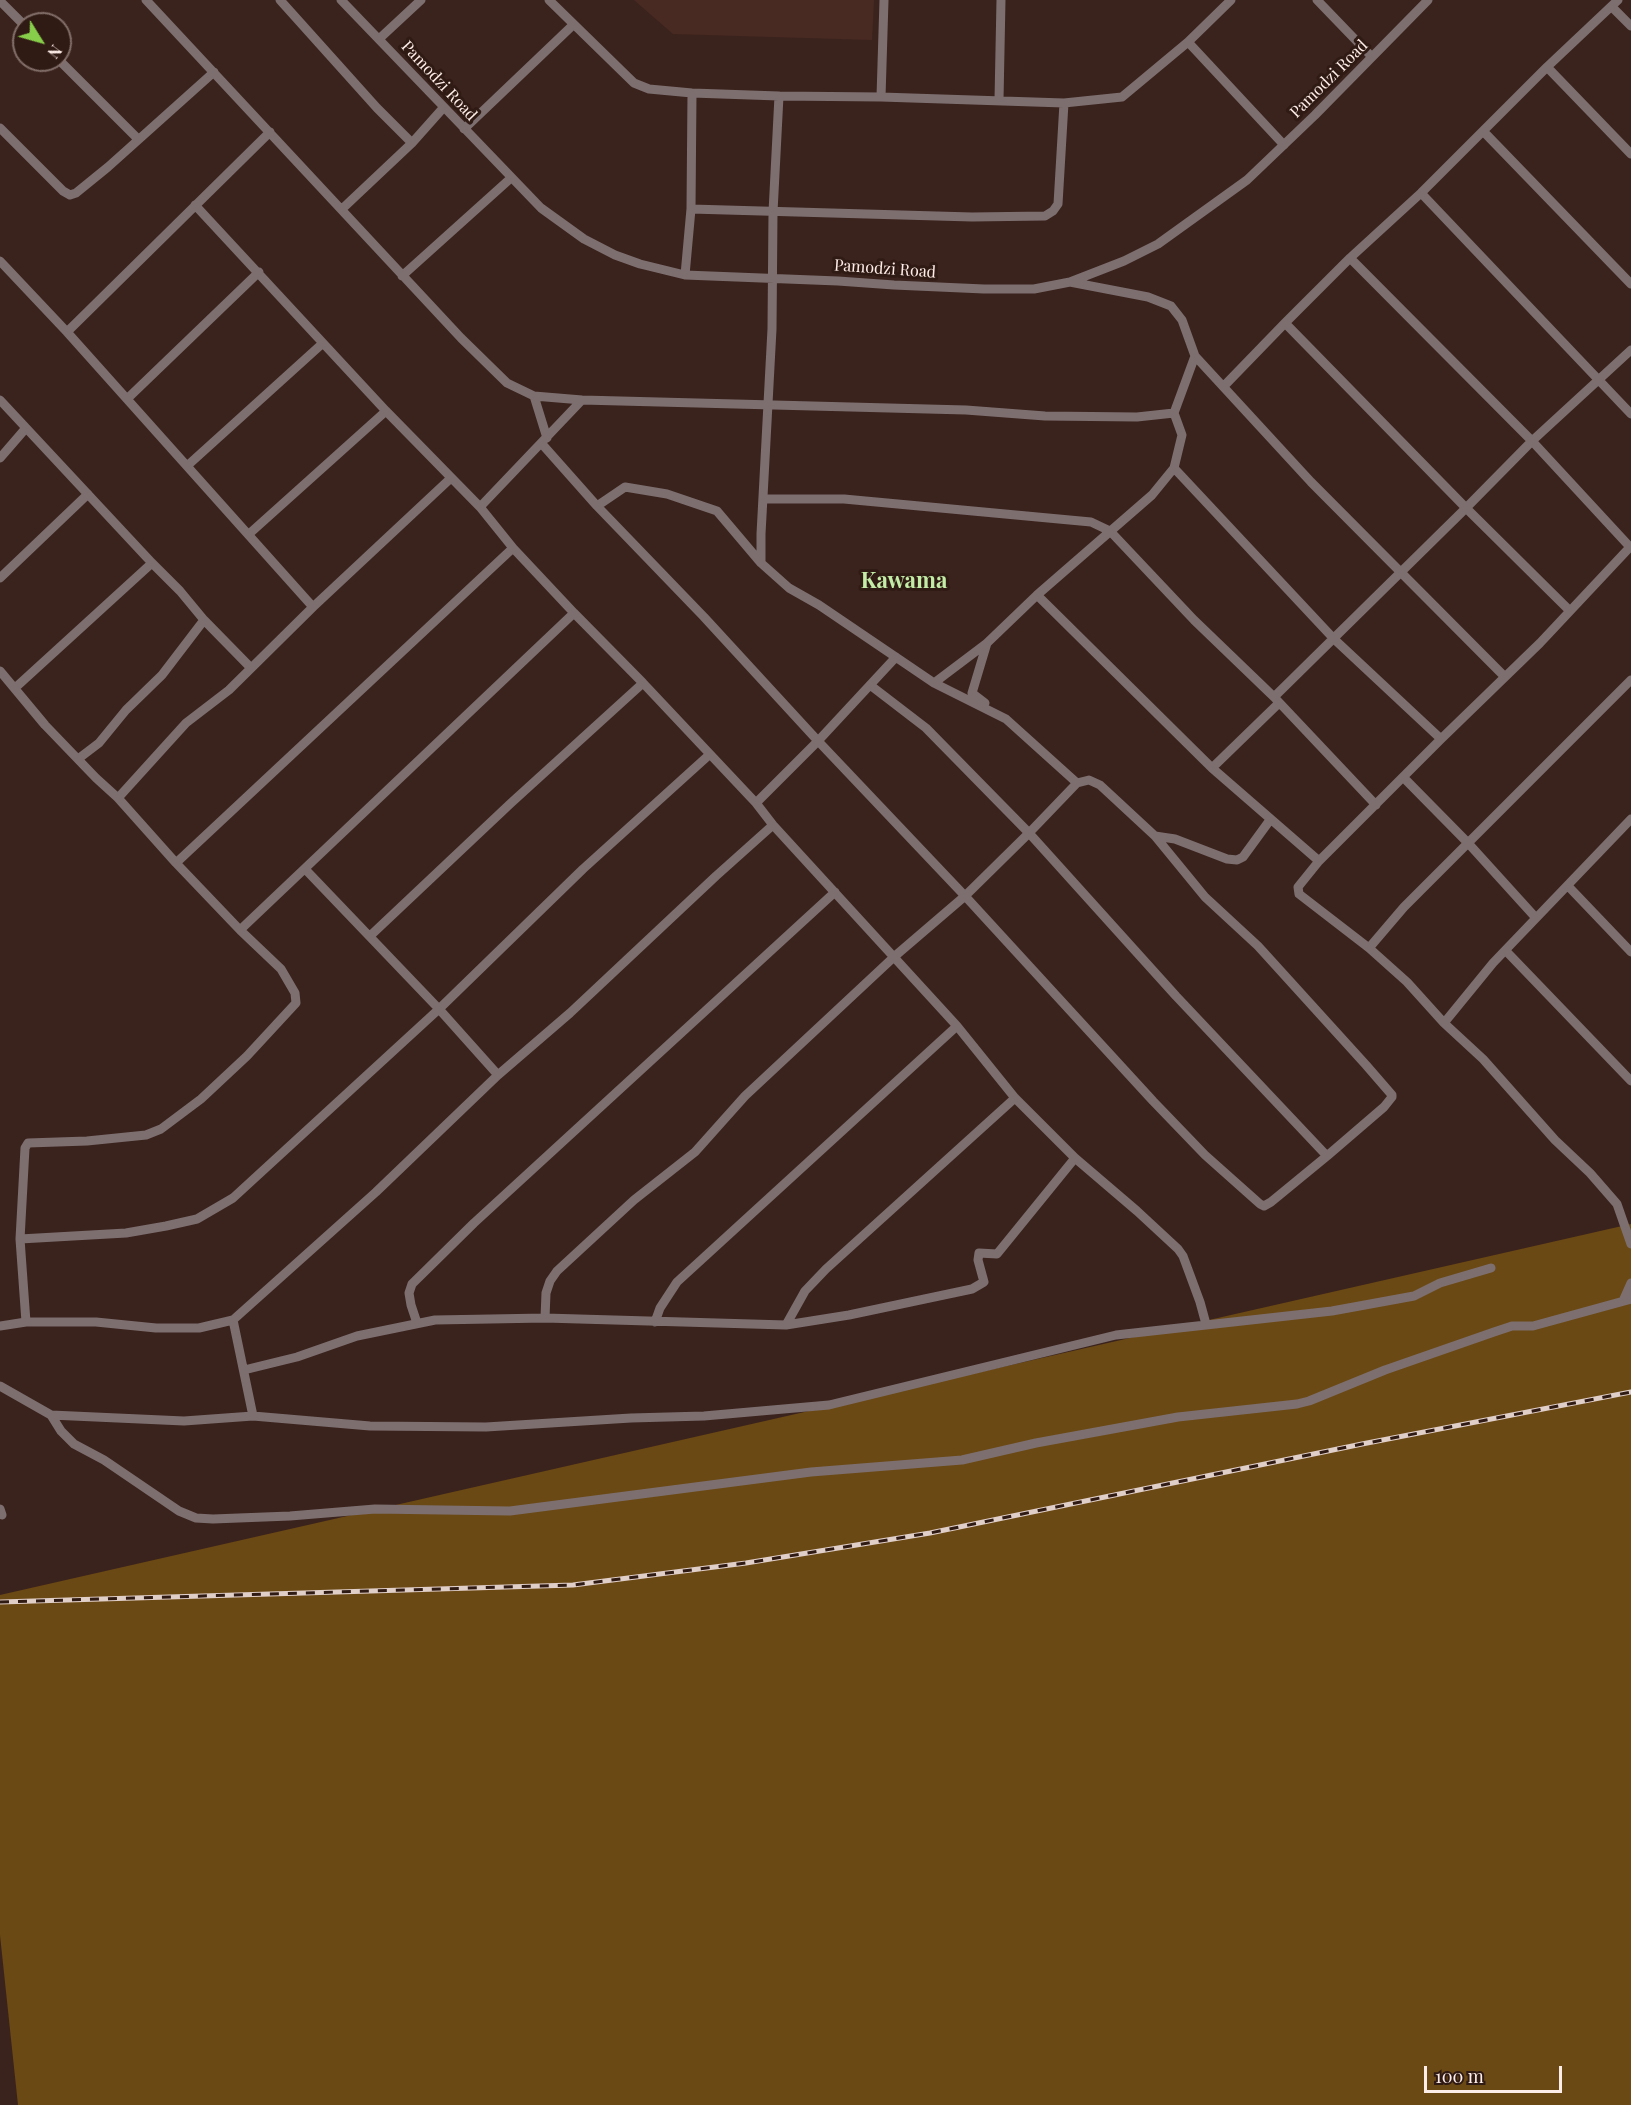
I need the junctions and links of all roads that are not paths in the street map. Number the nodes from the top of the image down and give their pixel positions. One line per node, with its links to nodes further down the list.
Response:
1 (146, 0): 21 (street)
2 (280, 0): 33 (street)
3 (341, 0): 16 (street, Pamodzi Road)
4 (421, 0): 16 (street)
5 (549, 0): 14 (street)
6 (884, 0): 24 (street)
7 (1001, 0): 25 (street)
8 (1231, 0): 17 (street)
9 (1317, 0): 18 (street)
10 (1428, 0): 18 (street, Pamodzi Road)
11 (0, 1): 13 (street)
12 (1615, 3): 15 (street); 19 (street)
13 (12, 13)
14 (573, 25): 22 (street); 29 (street)
15 (1631, 26)
16 (379, 39): 27 (street, Pamodzi Road)
17 (1188, 42): 26 (street); 34 (street)
18 (1372, 57): 34 (street, Pamodzi Road)
19 (1547, 67): 30 (street); 35 (street)
20 (71, 72): 32 (street)
21 (214, 72): 31 (street); 32 (street)
22 (692, 93): 23 (street); 40 (street)
23 (779, 96): 24 (street); 41 (street)
24 (881, 97): 25 (street)
25 (999, 100): 26 (street)
26 (1064, 103): 41 (street)
27 (444, 107): 29 (street, Pamodzi Road); 33 (street)
28 (0, 128): 32 (street)
29 (464, 129): 36 (street, Pamodzi Road)
30 (1483, 131): 37 (street); 49 (street)
31 (270, 132): 38 (street); 39 (street)
32 (138, 139)
33 (412, 143): 39 (street)
34 (1284, 145): 48 (street, Pamodzi Road)
35 (1631, 154)
36 (512, 178): 45 (street, Pamodzi Road); 46 (street)
37 (1421, 193): 42 (street); 55 (street)
38 (195, 205): 44 (street); 51 (street)
39 (342, 209): 46 (street)
40 (691, 209): 41 (street); 45 (street)
41 (773, 212): 47 (street)
42 (1350, 258): 50 (street); 67 (street)
43 (0, 261): 51 (street)
44 (259, 272): 52 (street); 59 (street)
45 (684, 274): 47 (street, Pamodzi Road)
46 (402, 276): 57 (street)
47 (772, 278): 48 (street, Pamodzi Road); 61 (street)
48 (1070, 282): 54 (street)
49 (1631, 284)
50 (1285, 322): 56 (street); 76 (street)
51 (66, 332): 59 (street)
52 (323, 343): 62 (street); 69 (street)
53 (1631, 350): 55 (street)
54 (1195, 356): 56 (street); 63 (street)
55 (1598, 381): 64 (street); 67 (street)
56 (1224, 386): 85 (street)
57 (534, 396): 60 (street); 66 (street)
58 (0, 399): 65 (street)
59 (127, 399): 69 (street)
60 (582, 400): 61 (street); 66 (street)
61 (767, 406): 63 (street); 73 (street)
62 (386, 411): 71 (street); 78 (street)
63 (1174, 413): 70 (street)
64 (1631, 414)
65 (26, 428): 68 (street); 72 (street)
66 (544, 441): 74 (street); 75 (street)
67 (1532, 441): 76 (street); 81 (street)
68 (0, 458)
69 (187, 466): 78 (street)
70 (1174, 468): 77 (street); 92 (street)
71 (451, 478): 75 (street); 88 (street)
72 (88, 494): 84 (street); 86 (street)
73 (763, 499): 77 (street); 79 (street)
74 (597, 506): 80 (street); 106 (street)
75 (480, 507): 82 (street)
76 (1466, 508): 85 (street); 89 (street)
77 (1110, 531): 87 (street); 103 (street)
78 (249, 534): 88 (street)
79 (761, 534): 80 (street); 83 (street)
80 (741, 539): 83 (street)
81 (1630, 547): 89 (street)
82 (513, 548): 90 (street); 122 (street)
83 (761, 562): 94 (street)
84 (152, 563): 91 (street); 102 (street)
85 (1402, 572): 92 (street); 97 (street)
86 (0, 578)
87 (1037, 595): 93 (street); 109 (street)
88 (313, 607): 95 (street)
89 (1569, 610): 97 (street)
90 (574, 613): 100 (street); 123 (street)
91 (204, 620): 95 (street); 108 (street)
92 (1334, 639): 103 (street); 105 (street)
93 (987, 643): 99 (street); 104 (street)
94 (896, 657): 99 (street); 101 (street)
95 (251, 668): 112 (street)
96 (0, 671): 102 (street)
97 (1504, 676): 105 (street)
98 (1631, 680): 120 (street)
99 (934, 682): 104 (street)
100 (643, 683): 107 (street); 129 (street)
101 (870, 685): 106 (street); 118 (street)
102 (15, 688): 108 (street)
103 (1277, 700): 109 (street); 114 (street)
104 (1006, 719): 111 (street)
105 (1441, 739): 110 (street)
106 (818, 741): 113 (street); 126 (street)
107 (709, 755): 113 (street); 134 (street)
108 (78, 759): 112 (street)
109 (1212, 768): 115 (street)
110 (1404, 777): 114 (street); 120 (street)
111 (1077, 783): 118 (street); 119 (street)
112 (118, 798): 122 (street)
113 (756, 803): 117 (street)
114 (1376, 805): 121 (street)
115 (1270, 820): 119 (street); 121 (street)
116 (1630, 822): 124 (street)
117 (773, 825): 125 (street); 137 (street)
118 (1029, 833): 126 (street); 140 (street)
119 (1155, 836): 140 (street)
120 (1468, 843): 127 (street); 130 (street)
121 (1319, 861): 130 (street)
122 (176, 863): 128 (street)
123 (305, 869): 128 (street); 129 (street)
124 (1568, 886): 127 (street); 132 (street)
125 (835, 892): 133 (street); 152 (street)
126 (965, 896): 133 (street); 140 (street)
127 (1536, 918): 131 (street)
128 (240, 930): 143 (street)
129 (370, 936): 134 (street)
130 (1369, 948): 135 (street)
131 (1506, 951): 135 (street); 138 (street)
132 (1631, 952)
133 (895, 957): 136 (street); 148 (street)
134 (439, 1009): 137 (street); 143 (street)
135 (1444, 1023): 142 (street)
136 (957, 1026): 139 (street); 151 (street)
137 (498, 1075): 149 (street)
138 (1631, 1081)
139 (1015, 1098): 141 (street); 154 (street)
140 (1327, 1156)
141 (1076, 1158): 153 (street); 154 (street)
142 (1627, 1218): 144 (street)
143 (20, 1239): 150 (street)
144 (1631, 1244)
145 (1491, 1268): 153 (street)
146 (1631, 1282): 147 (street)
147 (1627, 1300): 158 (street)
148 (545, 1318): 151 (street); 152 (street)
149 (232, 1320): 150 (street); 156 (street)
150 (26, 1322): 155 (street)
151 (655, 1322): 154 (street)
152 (417, 1323): 156 (street)
153 (1206, 1324): 159 (street)
154 (786, 1325)
155 (0, 1326)
156 (244, 1370): 159 (street)
157 (0, 1386): 158 (street)
158 (51, 1415): 159 (street)
159 (254, 1416)

